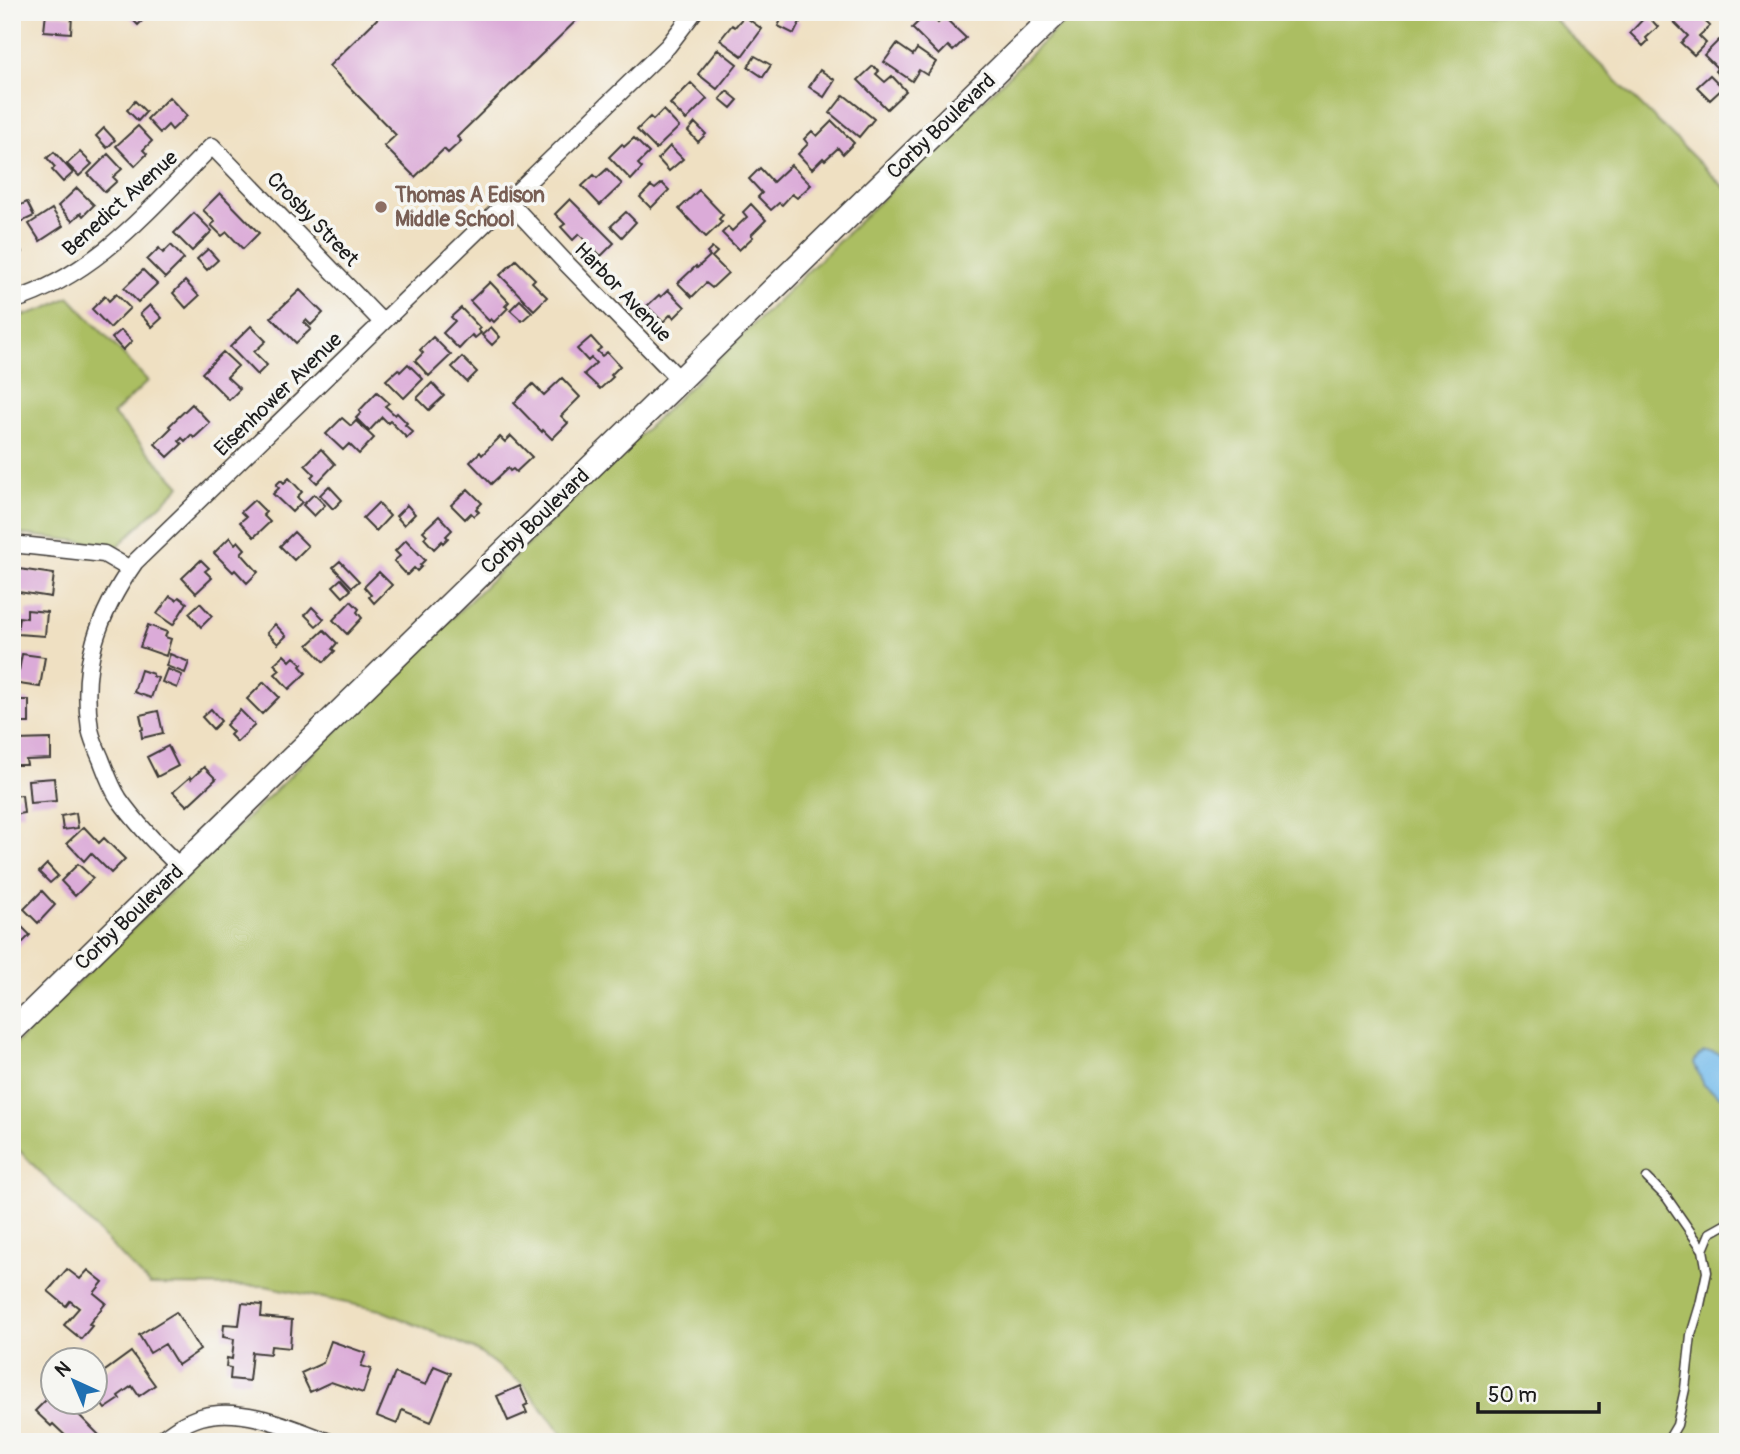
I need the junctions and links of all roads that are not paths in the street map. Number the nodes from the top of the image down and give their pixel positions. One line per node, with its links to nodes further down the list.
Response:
1 (694, 12): 4 (street, Eisenhower Avenue)
2 (1058, 12): 7 (street, Corby Boulevard)
3 (212, 146): 5 (street, Benedict Avenue); 6 (street, Crosby Street)
4 (508, 201): 6 (street, Eisenhower Avenue); 7 (street, Harbor Avenue)
5 (12, 301)
6 (382, 322): 9 (street, Eisenhower Avenue)
7 (680, 380): 10 (street, Corby Boulevard)
8 (12, 544): 9 (street)
9 (130, 569): 10 (street, Eisenhower Avenue)
10 (180, 867): 11 (street, Corby Boulevard)
11 (12, 1031)
12 (1647, 1178): 14 (lane)
13 (1728, 1223): 14 (lane)
14 (1703, 1251): 17 (lane)
15 (158, 1442): 16 (street)
16 (329, 1442)
17 (1667, 1442)

